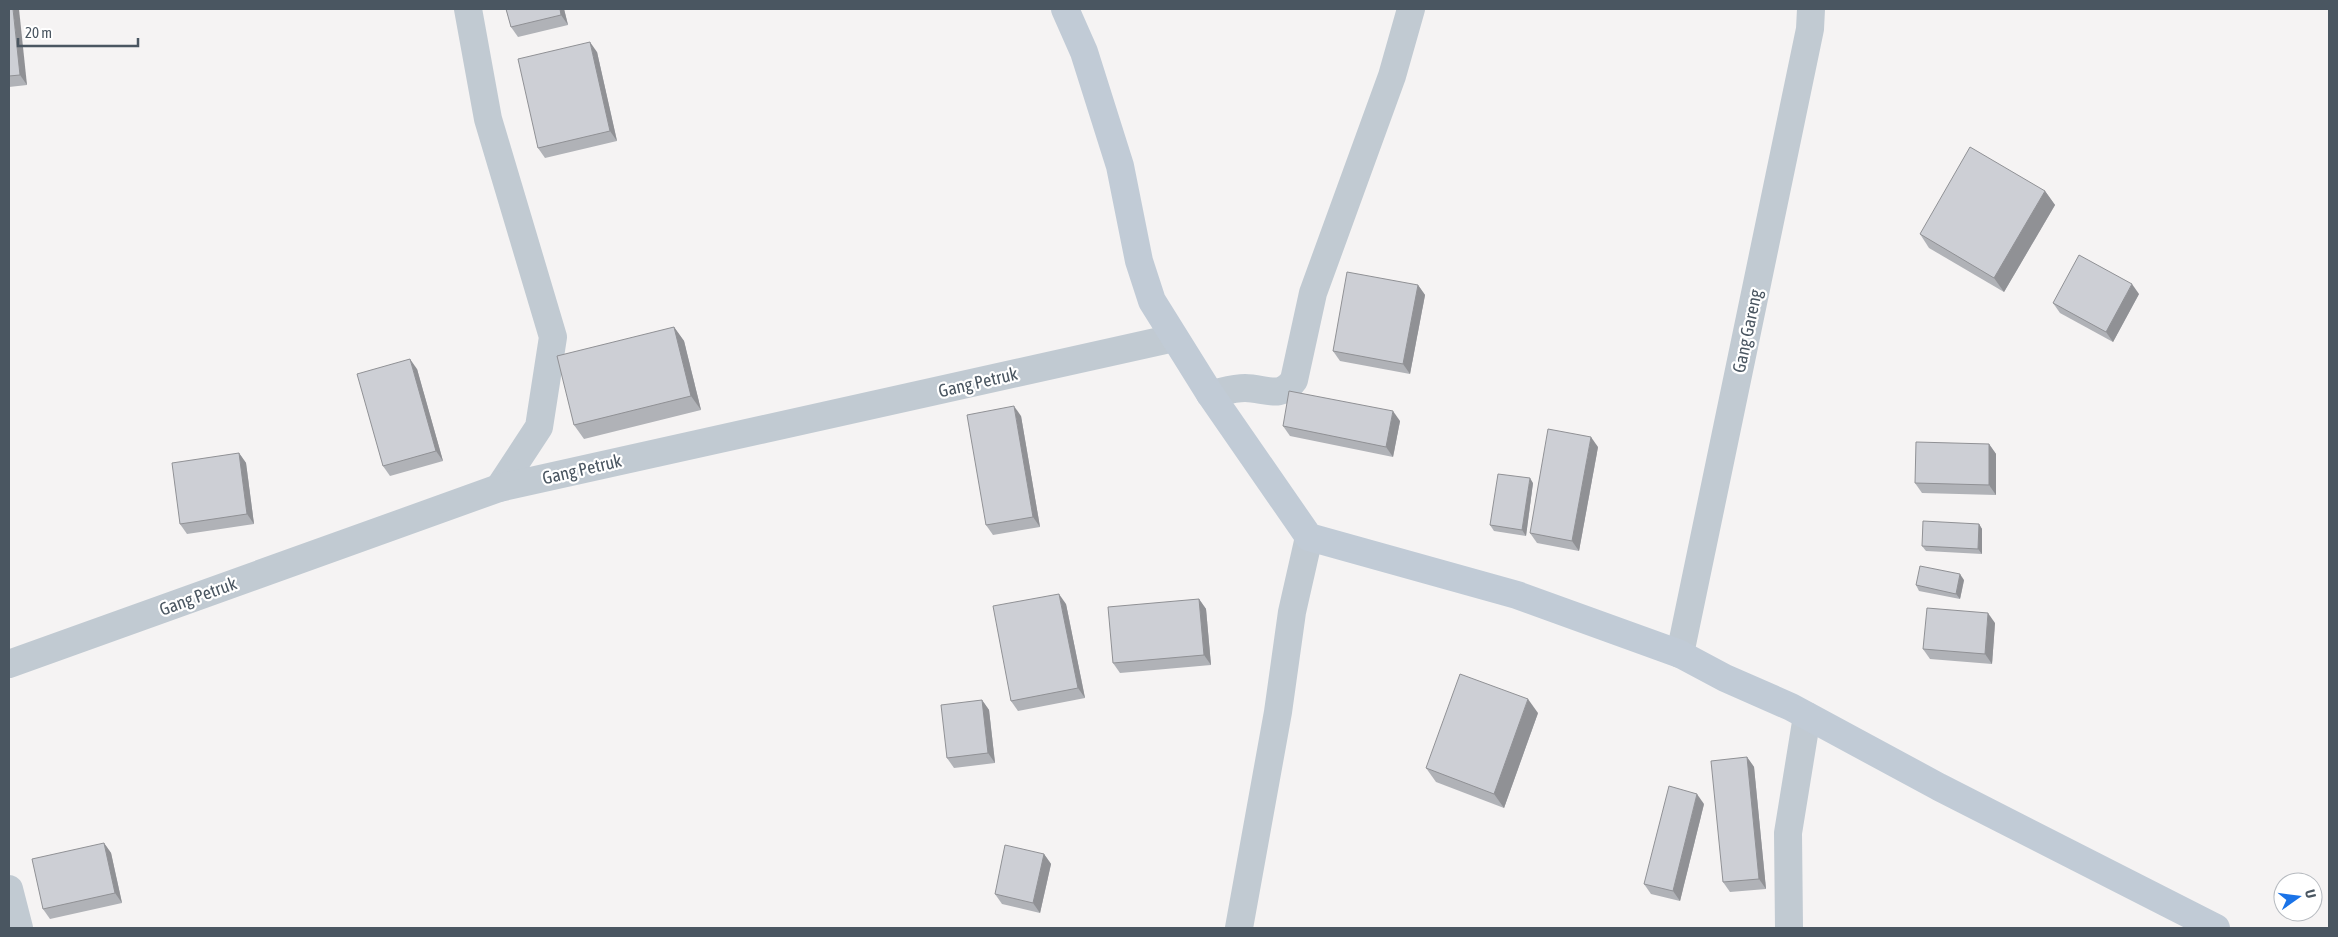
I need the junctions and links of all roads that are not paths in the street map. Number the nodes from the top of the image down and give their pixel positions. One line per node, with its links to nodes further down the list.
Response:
1 (468, 9): 7 (street)
2 (1065, 9): 5 (street)
3 (1411, 9): 6 (street)
4 (1811, 9): 9 (street, Gang Gareng)
5 (1174, 338): 6 (street); 7 (street, Gang Petruk)
6 (1210, 394): 8 (street)
7 (499, 488): 10 (street, Gang Petruk)
8 (1309, 537): 9 (street); 14 (street)
9 (1680, 654): 11 (street)
10 (9, 664)
11 (1807, 716): 15 (street); 16 (street)
12 (9, 889): 13 (street)
13 (19, 928)
14 (1240, 928)
15 (1789, 928)
16 (2216, 928)

